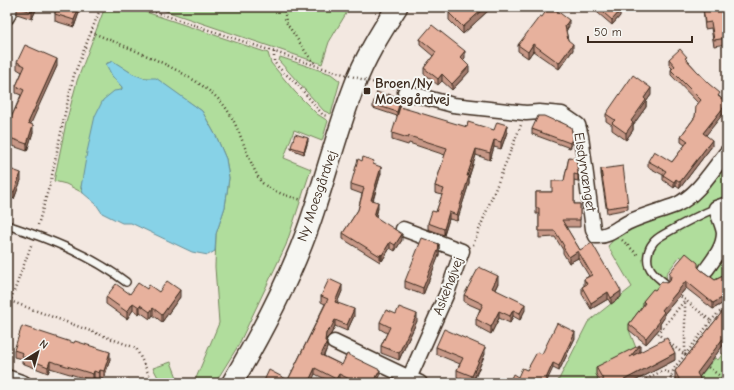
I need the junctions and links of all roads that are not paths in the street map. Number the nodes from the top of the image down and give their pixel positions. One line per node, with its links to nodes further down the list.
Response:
1 (11, 7): 3 (street)
2 (397, 7): 16 (street, Ny Moesgårdvej)
3 (7, 17)
4 (398, 91): 5 (street, Elsdyrvænget)
5 (727, 152)
6 (721, 206): 9 (street); 11 (lane)
7 (7, 225): 10 (lane)
8 (403, 229): 14 (street, Askehøjvej)
9 (706, 270)
10 (126, 282)
11 (666, 284)
12 (334, 342): 14 (street, Askehøjvej)
13 (7, 377): 15 (street)
14 (412, 381)
15 (24, 383)
16 (232, 383)

